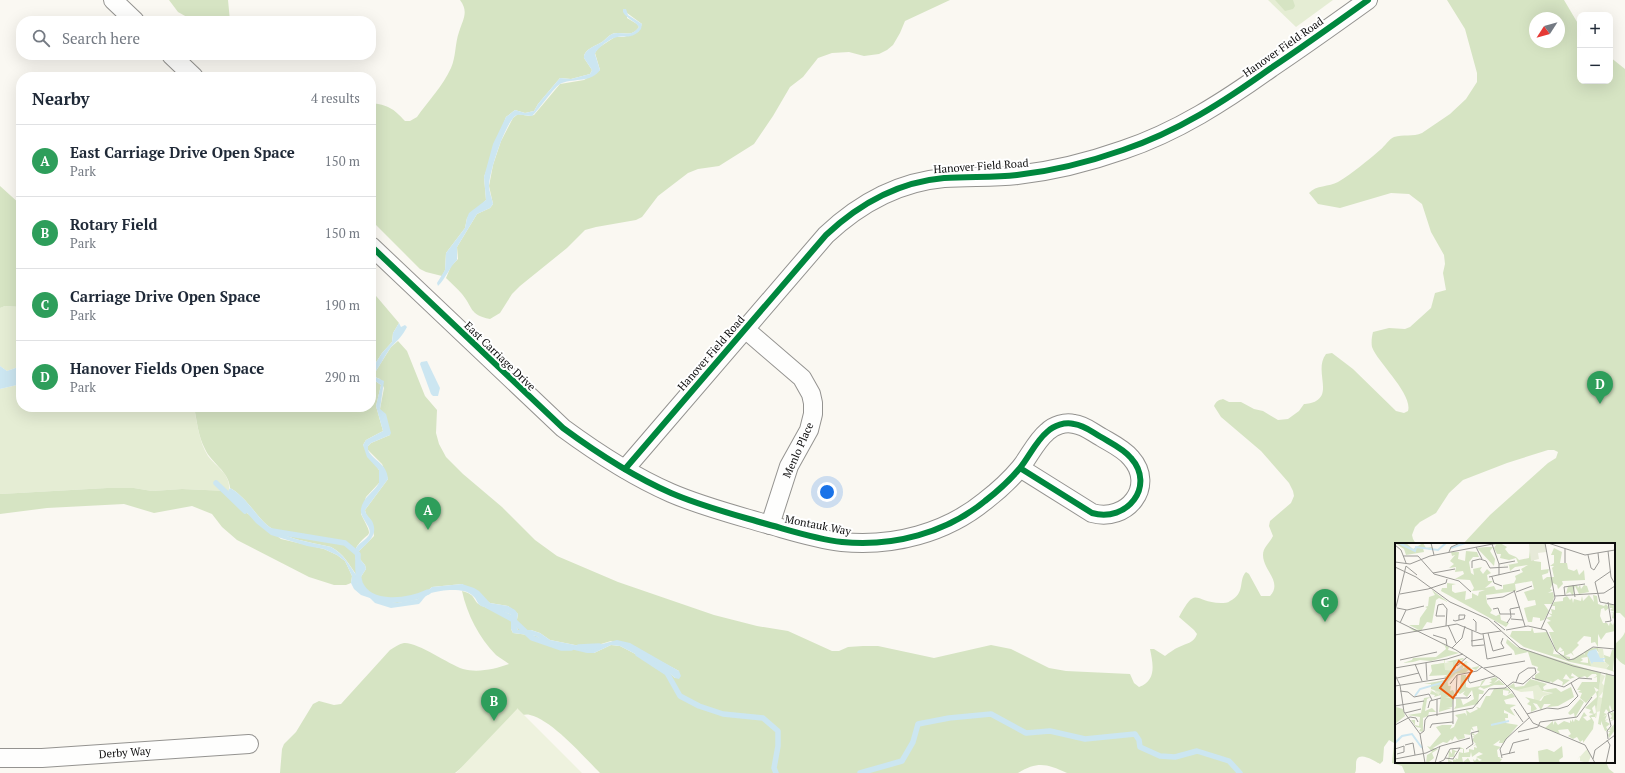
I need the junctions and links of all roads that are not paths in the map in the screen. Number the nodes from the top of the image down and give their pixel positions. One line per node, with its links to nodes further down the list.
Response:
1 (113, 0): 3 (street)
2 (1368, 0): 7 (street, Hanover Field Road)
3 (130, 16)
4 (176, 60): 5 (street)
5 (189, 72)
6 (376, 251): 9 (street, East Carriage Drive)
7 (746, 328): 9 (street, Hanover Field Road); 10 (street, Menlo Place)
8 (1020, 468): 8 (street, Montauk Way); 10 (street, Montauk Way)
9 (625, 469): 10 (street, Montauk Way)
10 (770, 525)
11 (249, 744): 12 (street, Derby Way)
12 (0, 758)

